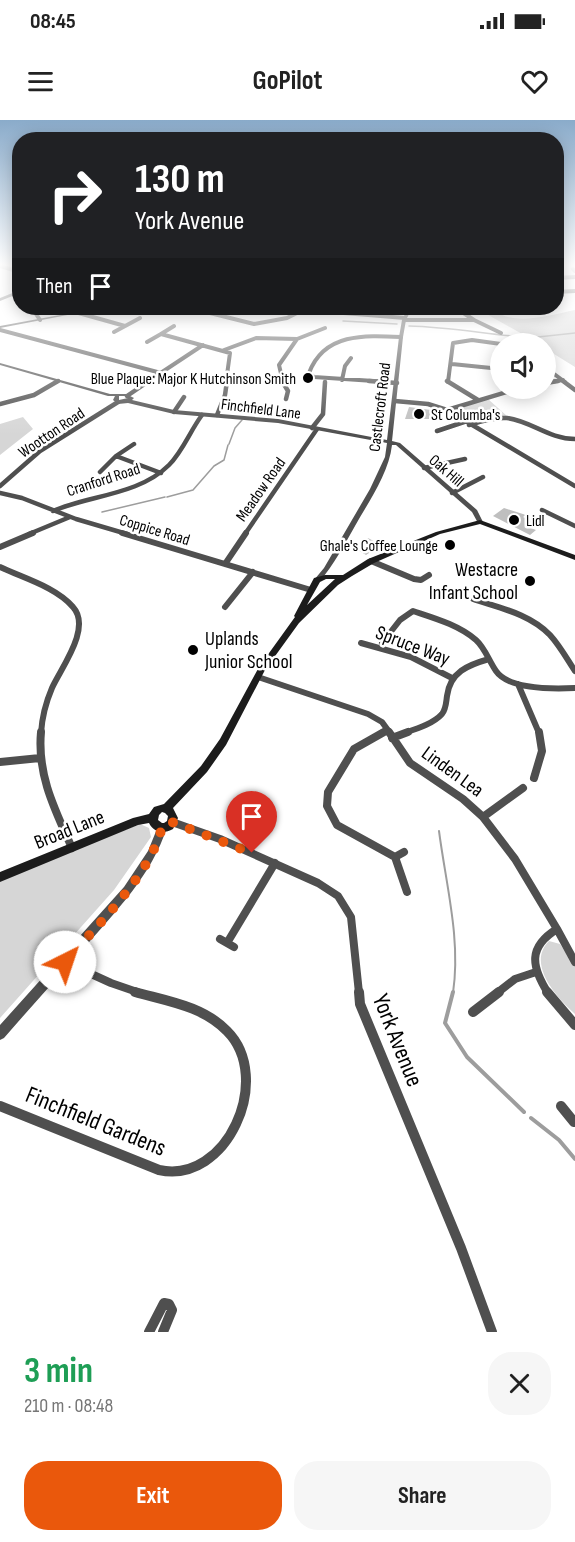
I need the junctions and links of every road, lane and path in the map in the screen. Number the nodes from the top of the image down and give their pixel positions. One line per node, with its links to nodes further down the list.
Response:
1 (33, 322): 11 (street)
2 (109, 322): 8 (street)
3 (133, 322): 8 (street)
4 (241, 322): 5 (street)
5 (270, 322)
6 (404, 322): 15 (street, Castlecroft Road)
7 (477, 322): 13 (street)
8 (125, 326): 12 (street)
9 (174, 326): 14 (street)
10 (325, 328): 16 (street)
11 (0, 329): 25 (street)
12 (114, 332)
13 (497, 332)
14 (161, 334): 17 (street); 19 (street)
15 (401, 337): 27 (street); 32 (street, Castlecroft Road)
16 (297, 339): 20 (street); 38 (street)
17 (147, 342)
18 (490, 342): 23 (street)
19 (203, 345): 20 (street); 25 (street)
20 (224, 350): 45 (street)
21 (351, 358): 27 (street)
22 (0, 364): 29 (street)
23 (452, 364): 24 (street); 39 (street)
24 (490, 368)
25 (161, 373): 36 (street)
26 (556, 375): 28 (street)
27 (342, 380): 32 (street)
28 (563, 380): 31 (street); 33 (street)
29 (58, 381): 37 (street); 41 (street)
30 (325, 382): 47 (street, Meadow Road)
31 (556, 382)
32 (397, 383): 40 (street, Castlecroft Road)
33 (575, 390)
34 (184, 397): 43 (street)
35 (490, 397): 39 (street)
36 (128, 398): 37 (street, Finchfield Lane); 43 (street, Finchfield Lane)
37 (118, 399): 58 (street, Wootton Road)
38 (286, 399)
39 (478, 400): 42 (street)
40 (395, 401): 42 (street); 50 (street, Castlecroft Road)
41 (0, 404)
42 (447, 410): 46 (street)
43 (174, 412): 44 (street, Finchfield Lane)
44 (202, 415): 45 (street, Finchfield Lane); 56 (street, Cranford Road)
45 (217, 416): 47 (street, Finchfield Lane)
46 (467, 423): 48 (street); 49 (street); 59 (street)
47 (315, 429): 50 (street, Finchfield Lane); 70 (street, Meadow Road)
48 (437, 431)
49 (575, 439)
50 (391, 443): 54 (street, Oak Hill); 74 (street, Castlecroft Road)
51 (134, 444): 52 (street)
52 (116, 456): 55 (street); 56 (street)
53 (468, 458): 54 (street)
54 (424, 468): 61 (street, Oak Hill)
55 (100, 472)
56 (161, 473): 62 (street, Cranford Road)
57 (492, 482): 61 (street)
58 (0, 486)
59 (575, 486)
60 (0, 492): 62 (street, Coppice Road)
61 (452, 493): 65 (street, Oak Hill)
62 (53, 510): 64 (street, Coppice Road)
63 (542, 510): 66 (street)
64 (70, 517): 67 (street); 70 (street, Coppice Road)
65 (480, 522): 68 (main road); 69 (main road)
66 (575, 526)
67 (0, 547)
68 (574, 556)
69 (371, 561): 73 (street); 74 (main road)
70 (225, 564): 72 (street, Coppice Road)
71 (0, 567): 89 (street)
72 (253, 572): 75 (street, Coppice Road); 78 (street)
73 (429, 575)
74 (331, 577): 75 (main road); 76 (main road)
75 (311, 586): 76 (main road); 79 (main road)
76 (325, 593): 79 (main road)
77 (473, 599): 83 (street)
78 (225, 607)
79 (296, 621): 84 (main road)
80 (361, 642): 85 (street, Spruce Way)
81 (382, 643): 82 (street)
82 (489, 659): 85 (street); 86 (street)
83 (575, 671)
84 (258, 676): 88 (street, Linden Lea); 93 (main road)
85 (452, 678): 88 (street)
86 (518, 684): 87 (street); 91 (street)
87 (575, 688)
88 (389, 734): 94 (street, Linden Lea); 99 (street)
89 (40, 758): 90 (street); 97 (street)
90 (0, 762)
91 (534, 778)
92 (523, 788): 94 (street)
93 (166, 809): 95 (main road); 96 (main road)
94 (483, 817): 103 (street, Linden Lea)
95 (152, 818): 96 (main road); 97 (main road, Broad Lane)
96 (167, 824): 100 (street, York Avenue); 105 (street)
97 (72, 848): 101 (main road, Broad Lane)
98 (404, 852): 99 (street)
99 (395, 857): 102 (street)
100 (275, 863): 104 (street); 116 (street, York Avenue)
101 (0, 877)
102 (407, 892)
103 (557, 929): 106 (street, Linden Lea); 107 (street)
104 (227, 943)
105 (65, 962): 110 (street); 111 (street, Finchfield Gardens)
106 (575, 962)
107 (536, 972): 108 (street); 109 (street)
108 (473, 1012)
109 (575, 1025)
110 (0, 1034)
111 (0, 1106)
112 (561, 1106): 113 (street)
113 (572, 1124)
114 (167, 1330): 115 (street)
115 (149, 1332)
116 (492, 1332)

